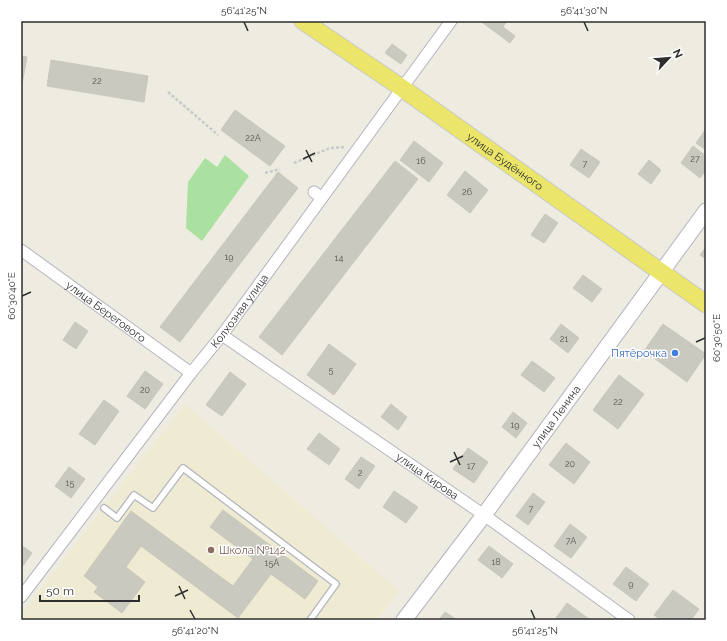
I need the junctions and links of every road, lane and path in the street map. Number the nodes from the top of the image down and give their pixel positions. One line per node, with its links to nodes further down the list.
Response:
1 (303, 21): 3 (main road, улица Будённого)
2 (451, 21): 3 (street, Колхозная улица)
3 (402, 88): 6 (street, Колхозная улица); 12 (main road, улица Будённого)
4 (168, 92): 5 (path)
5 (218, 135)
6 (360, 145): 7 (path); 14 (street, Колхозная улица)
7 (294, 163)
8 (280, 169): 9 (path)
9 (265, 173)
10 (706, 211): 12 (street, улица Ленина)
11 (21, 250): 15 (street, улица Берегового)
12 (661, 272): 13 (main road, улица Будённого); 17 (street, улица Ленина)
13 (706, 304)
14 (222, 335): 15 (street, Колхозная улица); 17 (street, улица Кирова)
15 (191, 373): 18 (street, Колхозная улица)
16 (104, 508): 19 (lane)
17 (484, 515): 20 (street, улица Ленина); 21 (street, улица Кирова)
18 (21, 597)
19 (310, 620)
20 (404, 620)
21 (629, 620)

